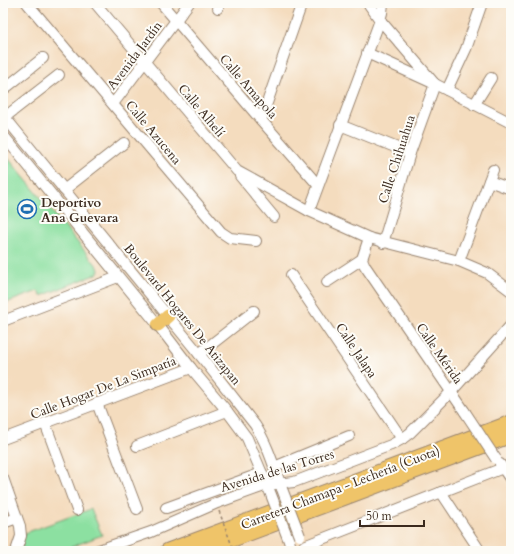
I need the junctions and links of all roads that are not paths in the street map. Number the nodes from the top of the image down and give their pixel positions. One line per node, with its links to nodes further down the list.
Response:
1 (28, 3): 19 (street, Calle Azucena)
2 (95, 3): 13 (street, Calle Alhelí)
3 (161, 3): 10 (street, Calle Amapola)
4 (189, 3): 10 (street, Avenida Jardín)
5 (302, 3): 22 (street)
6 (368, 3): 9 (street)
7 (384, 3): 9 (street)
8 (482, 3): 18 (street)
9 (380, 20): 11 (street); 16 (street)
10 (176, 21): 13 (street, Avenida Jardín); 22 (street, Calle Amapola)
11 (367, 53): 16 (street); 24 (street)
12 (43, 58): 17 (street)
13 (145, 63): 19 (street, Avenida Jardín); 29 (street, Calle Alhelí)
14 (59, 75): 21 (street)
15 (491, 78): 20 (street)
16 (435, 84): 18 (street); 27 (street, Calle Chihuahua)
17 (3, 90)
18 (447, 90): 20 (street)
19 (113, 104): 37 (street, Calle Azucena)
20 (474, 105): 23 (street)
21 (4, 116): 33 (street, Boulevard Hogares De Atizapan)
22 (261, 120): 31 (street, Calle Amapola)
23 (511, 123)
24 (340, 125): 27 (street); 31 (street)
25 (3, 135): 42 (street, Boulevard Hogares De Atizapan)
26 (124, 143): 33 (street)
27 (410, 153): 38 (street, Calle Chihuahua)
28 (493, 170): 30 (street)
29 (237, 171): 34 (street, Calle Alhelí); 35 (street)
30 (489, 180): 32 (street); 40 (street)
31 (318, 185): 34 (street)
32 (511, 189)
33 (64, 190): 46 (street, Boulevard Hogares De Atizapan)
34 (309, 211): 36 (street, Calle Alhelí)
35 (274, 218)
36 (369, 238): 38 (street, Calle Alhelí); 39 (street)
37 (256, 241)
38 (383, 242): 40 (street, Calle Alhelí)
39 (362, 259): 43 (street); 52 (street, Calle Mérida)
40 (459, 261): 44 (street, Calle Alhelí)
41 (291, 275): 60 (street, Calle Jalapa)
42 (118, 277): 47 (street); 48 (street, Boulevard Hogares De Atizapan)
43 (327, 282)
44 (511, 291)
45 (254, 310): 50 (street)
46 (168, 316): 48 (main road); 50 (street, Boulevard Hogares De Atizapan)
47 (3, 321)
48 (158, 325): 51 (street, Boulevard Hogares De Atizapan)
49 (511, 325): 52 (street, Avenida de las Torres)
50 (199, 354): 62 (street, Boulevard Hogares De Atizapan)
51 (190, 368): 53 (street, Calle Hogar De La Simpatía); 54 (street, Boulevard Hogares De Atizapan)
52 (451, 392): 60 (street, Avenida de las Torres); 63 (street, Calle Mérida, bridge)
53 (97, 403): 55 (street, Calle Hogar De La Simpatía); 71 (street)
54 (227, 411): 61 (street); 64 (street, Boulevard Hogares De Atizapan)
55 (45, 423): 59 (street, Calle Hogar De La Simpatía); 72 (street)
56 (511, 423): 78 (highway, Carretera Chamapa - Lechería (Cuota))
57 (511, 435): 79 (highway, Carretera Chamapa - Lechería (Cuota))
58 (349, 436): 62 (street)
59 (3, 438)
60 (402, 439): 67 (street, Avenida de las Torres)
61 (137, 446)
62 (274, 466): 67 (street, Boulevard Hogares De Atizapan)
63 (502, 468): 66 (street, Calle Mérida); 69 (street)
64 (262, 473): 68 (street, Boulevard Hogares De Atizapan); 70 (street)
65 (3, 478): 73 (street)
66 (511, 480)
67 (281, 486): 68 (street, Avenida de las Torres); 76 (street, Boulevard Hogares De Atizapan, bridge)
68 (268, 489): 77 (street, Avenida de las Torres); 80 (street, Boulevard Hogares De Atizapan, bridge)
69 (441, 492): 76 (street); 81 (street)
70 (166, 508)
71 (137, 509)
72 (77, 510)
73 (17, 518): 74 (street); 75 (street)
74 (3, 523)
75 (17, 549)
76 (305, 549)
77 (96, 551)
78 (168, 551)
79 (201, 551)
80 (292, 551)
81 (480, 551)

